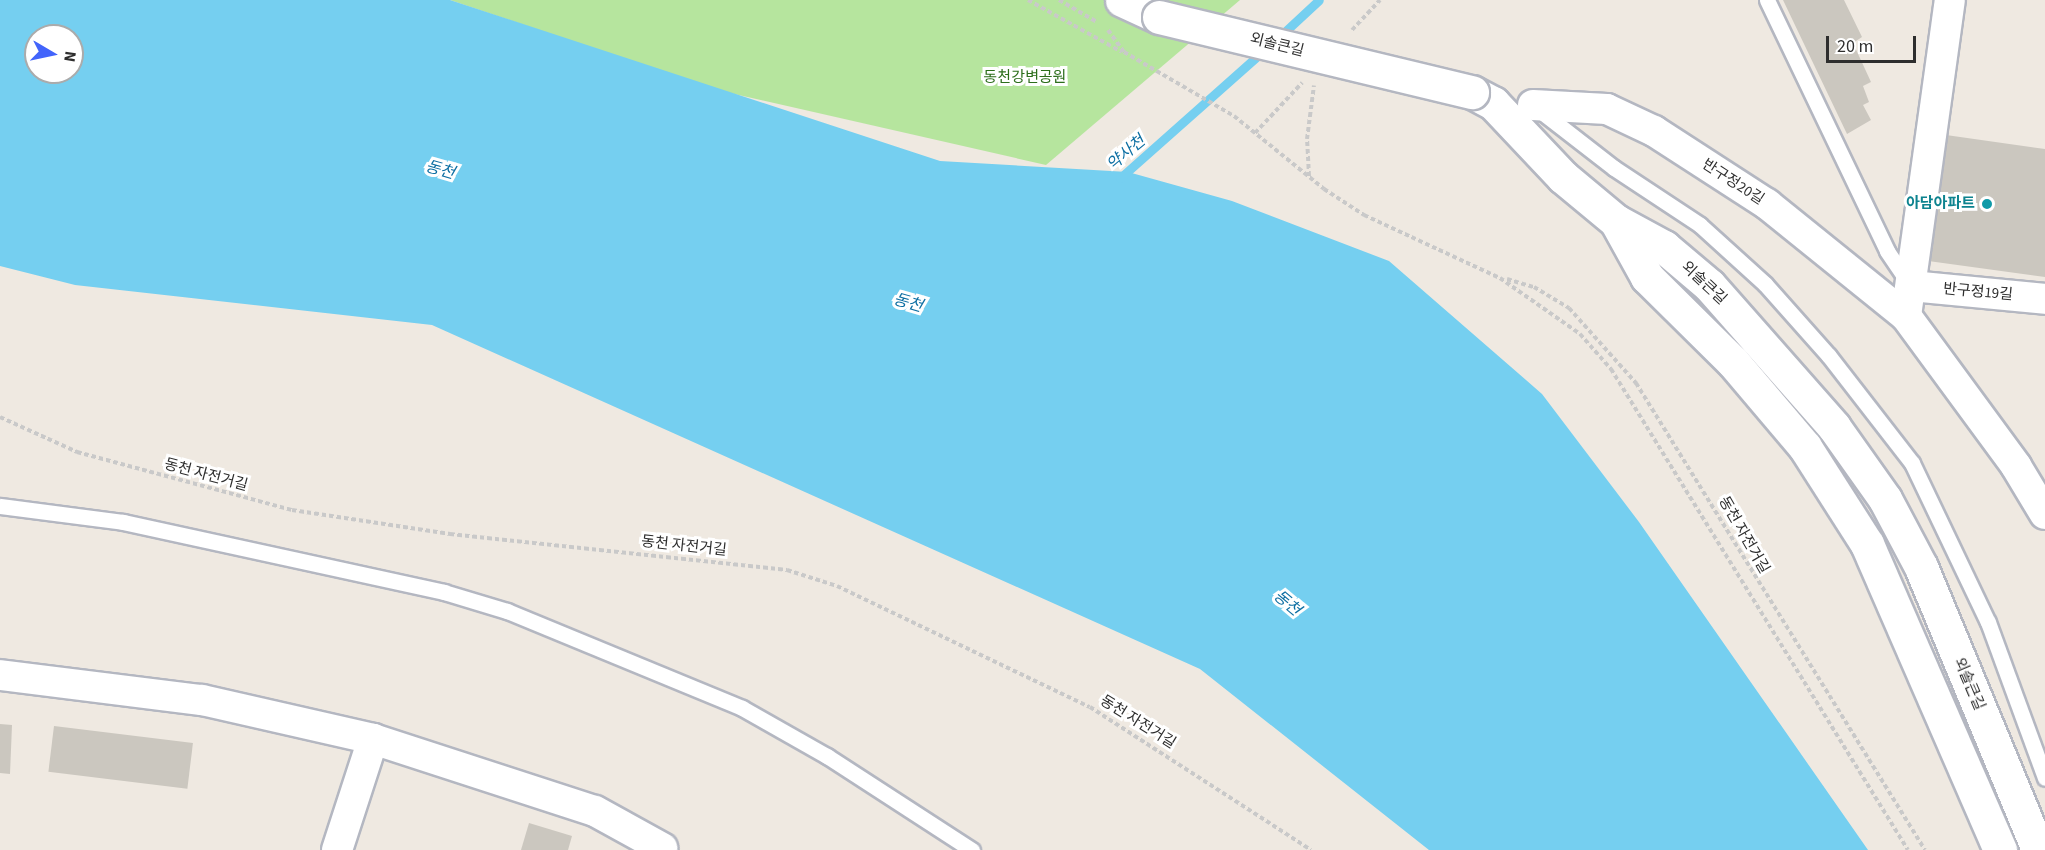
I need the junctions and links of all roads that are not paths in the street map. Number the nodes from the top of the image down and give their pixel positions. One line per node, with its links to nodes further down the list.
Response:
1 (1122, 0): 4 (street, 외솔큰길, bridge)
2 (1767, 0): 7 (lane)
3 (1950, 0): 7 (street)
4 (1483, 97): 5 (lane); 6 (street, 외솔큰길)
5 (1533, 105): 9 (street, 반구정20길); 14 (lane)
6 (1616, 221): 18 (street); 19 (street, 외솔큰길)
7 (1911, 286): 8 (street, 반구정19길); 9 (street)
8 (2045, 299)
9 (1906, 316): 11 (street, 반구정20길)
10 (0, 506): 17 (lane)
11 (2045, 514)
12 (0, 675): 13 (street)
13 (373, 739): 15 (street); 16 (street)
14 (2045, 778)
15 (662, 848)
16 (337, 850)
17 (972, 850)
18 (2000, 850)
19 (2038, 850)

